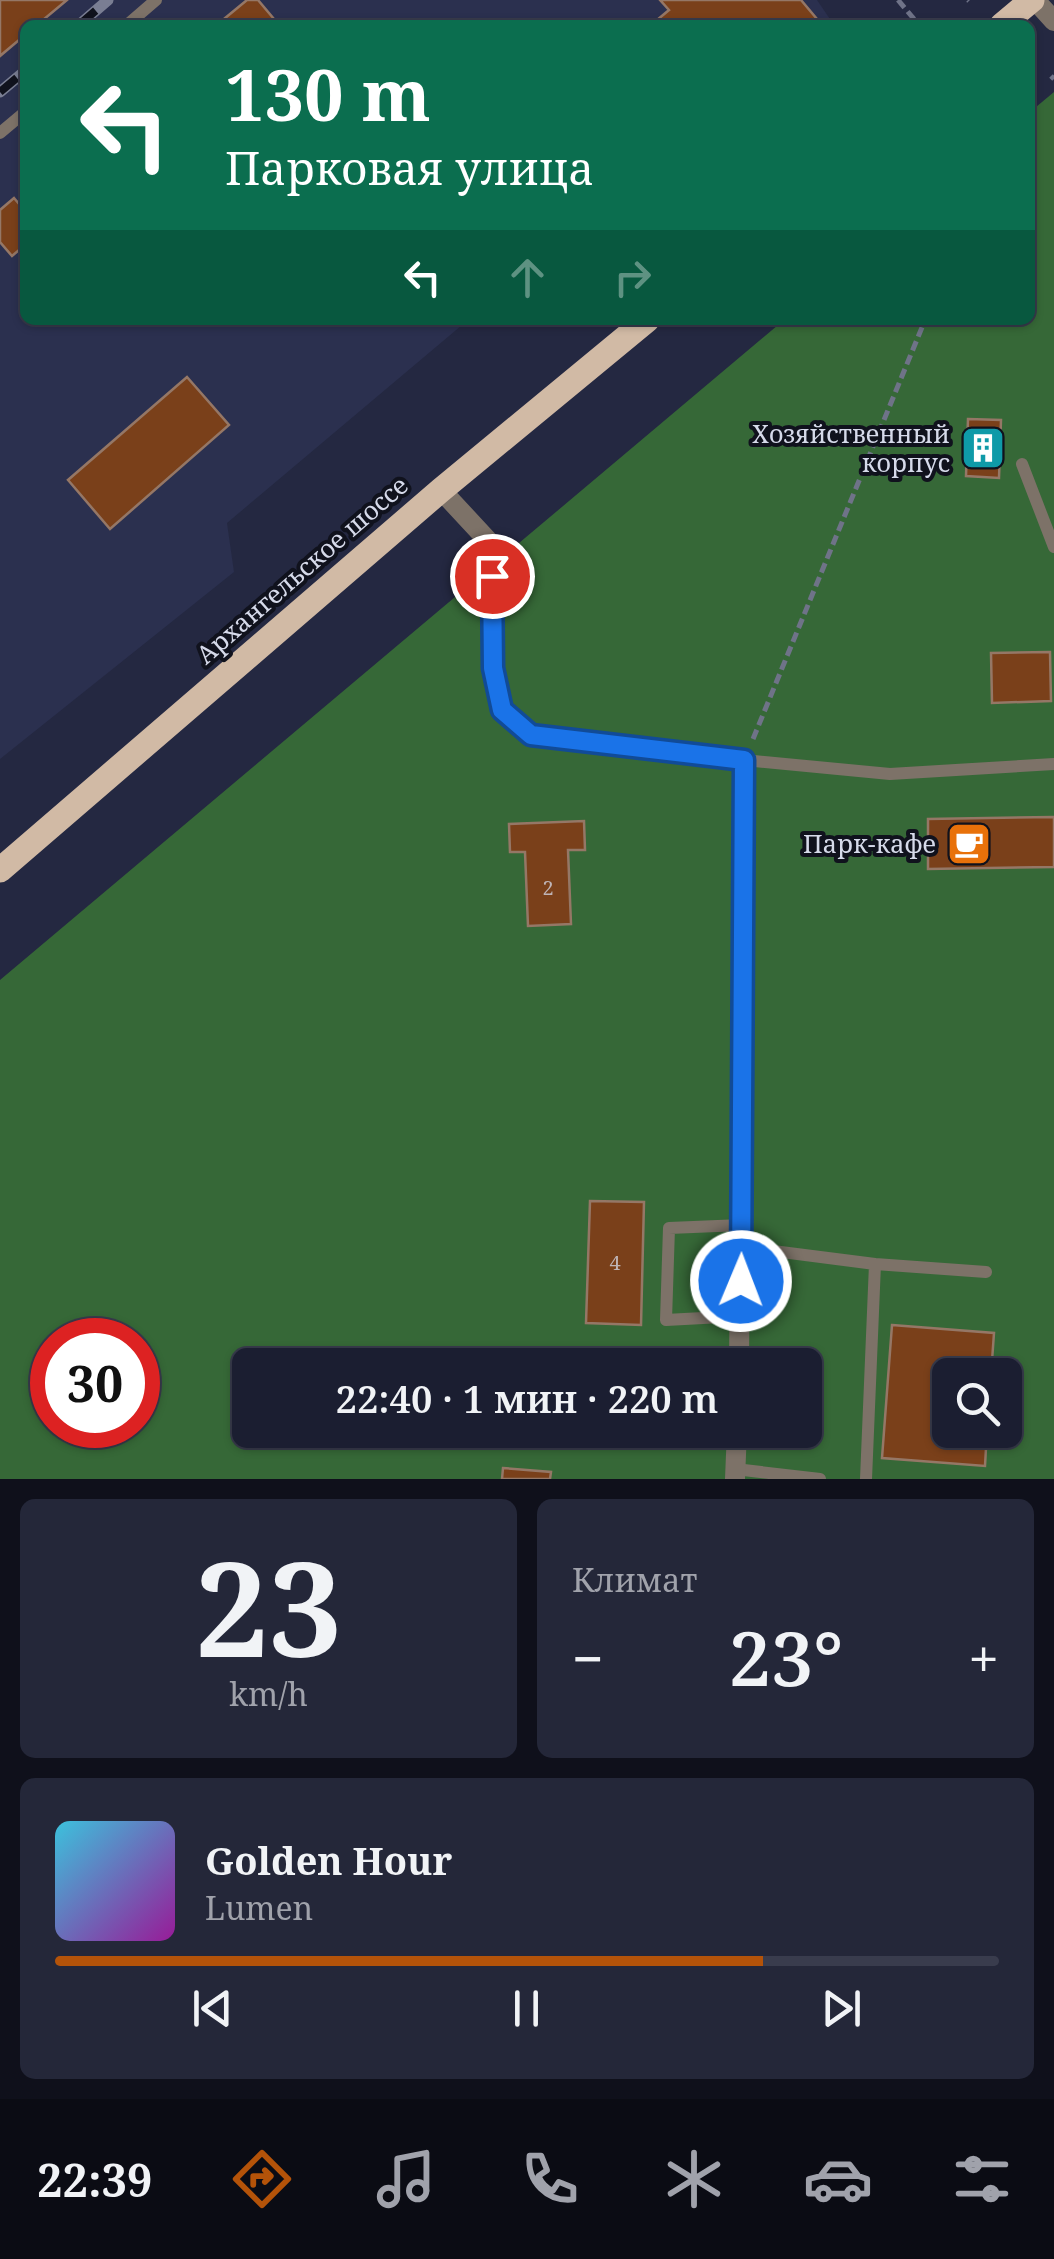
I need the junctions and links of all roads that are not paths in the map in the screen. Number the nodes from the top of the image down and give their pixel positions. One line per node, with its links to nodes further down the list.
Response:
1 (156, 0): 3 (lane)
2 (1034, 0): 4 (main road); 5 (street)
3 (133, 20)
4 (1008, 20)
5 (1054, 22)
6 (20, 116): 7 (lane)
7 (0, 133)
8 (640, 325): 10 (main road, Архангельское шоссе)
9 (1022, 464): 11 (lane)
10 (441, 490): 12 (street); 14 (main road, Архангельское шоссе)
11 (1054, 547)
12 (744, 760): 13 (lane); 15 (street)
13 (1054, 764)
14 (0, 870)
15 (742, 1225): 16 (street); 19 (lane)
16 (742, 1247): 17 (lane); 19 (street)
17 (875, 1264): 18 (lane); 24 (lane)
18 (986, 1272)
19 (740, 1316): 20 (street)
20 (739, 1348)
21 (736, 1448): 22 (street)
22 (735, 1474): 23 (lane)
23 (820, 1479)
24 (866, 1479)

